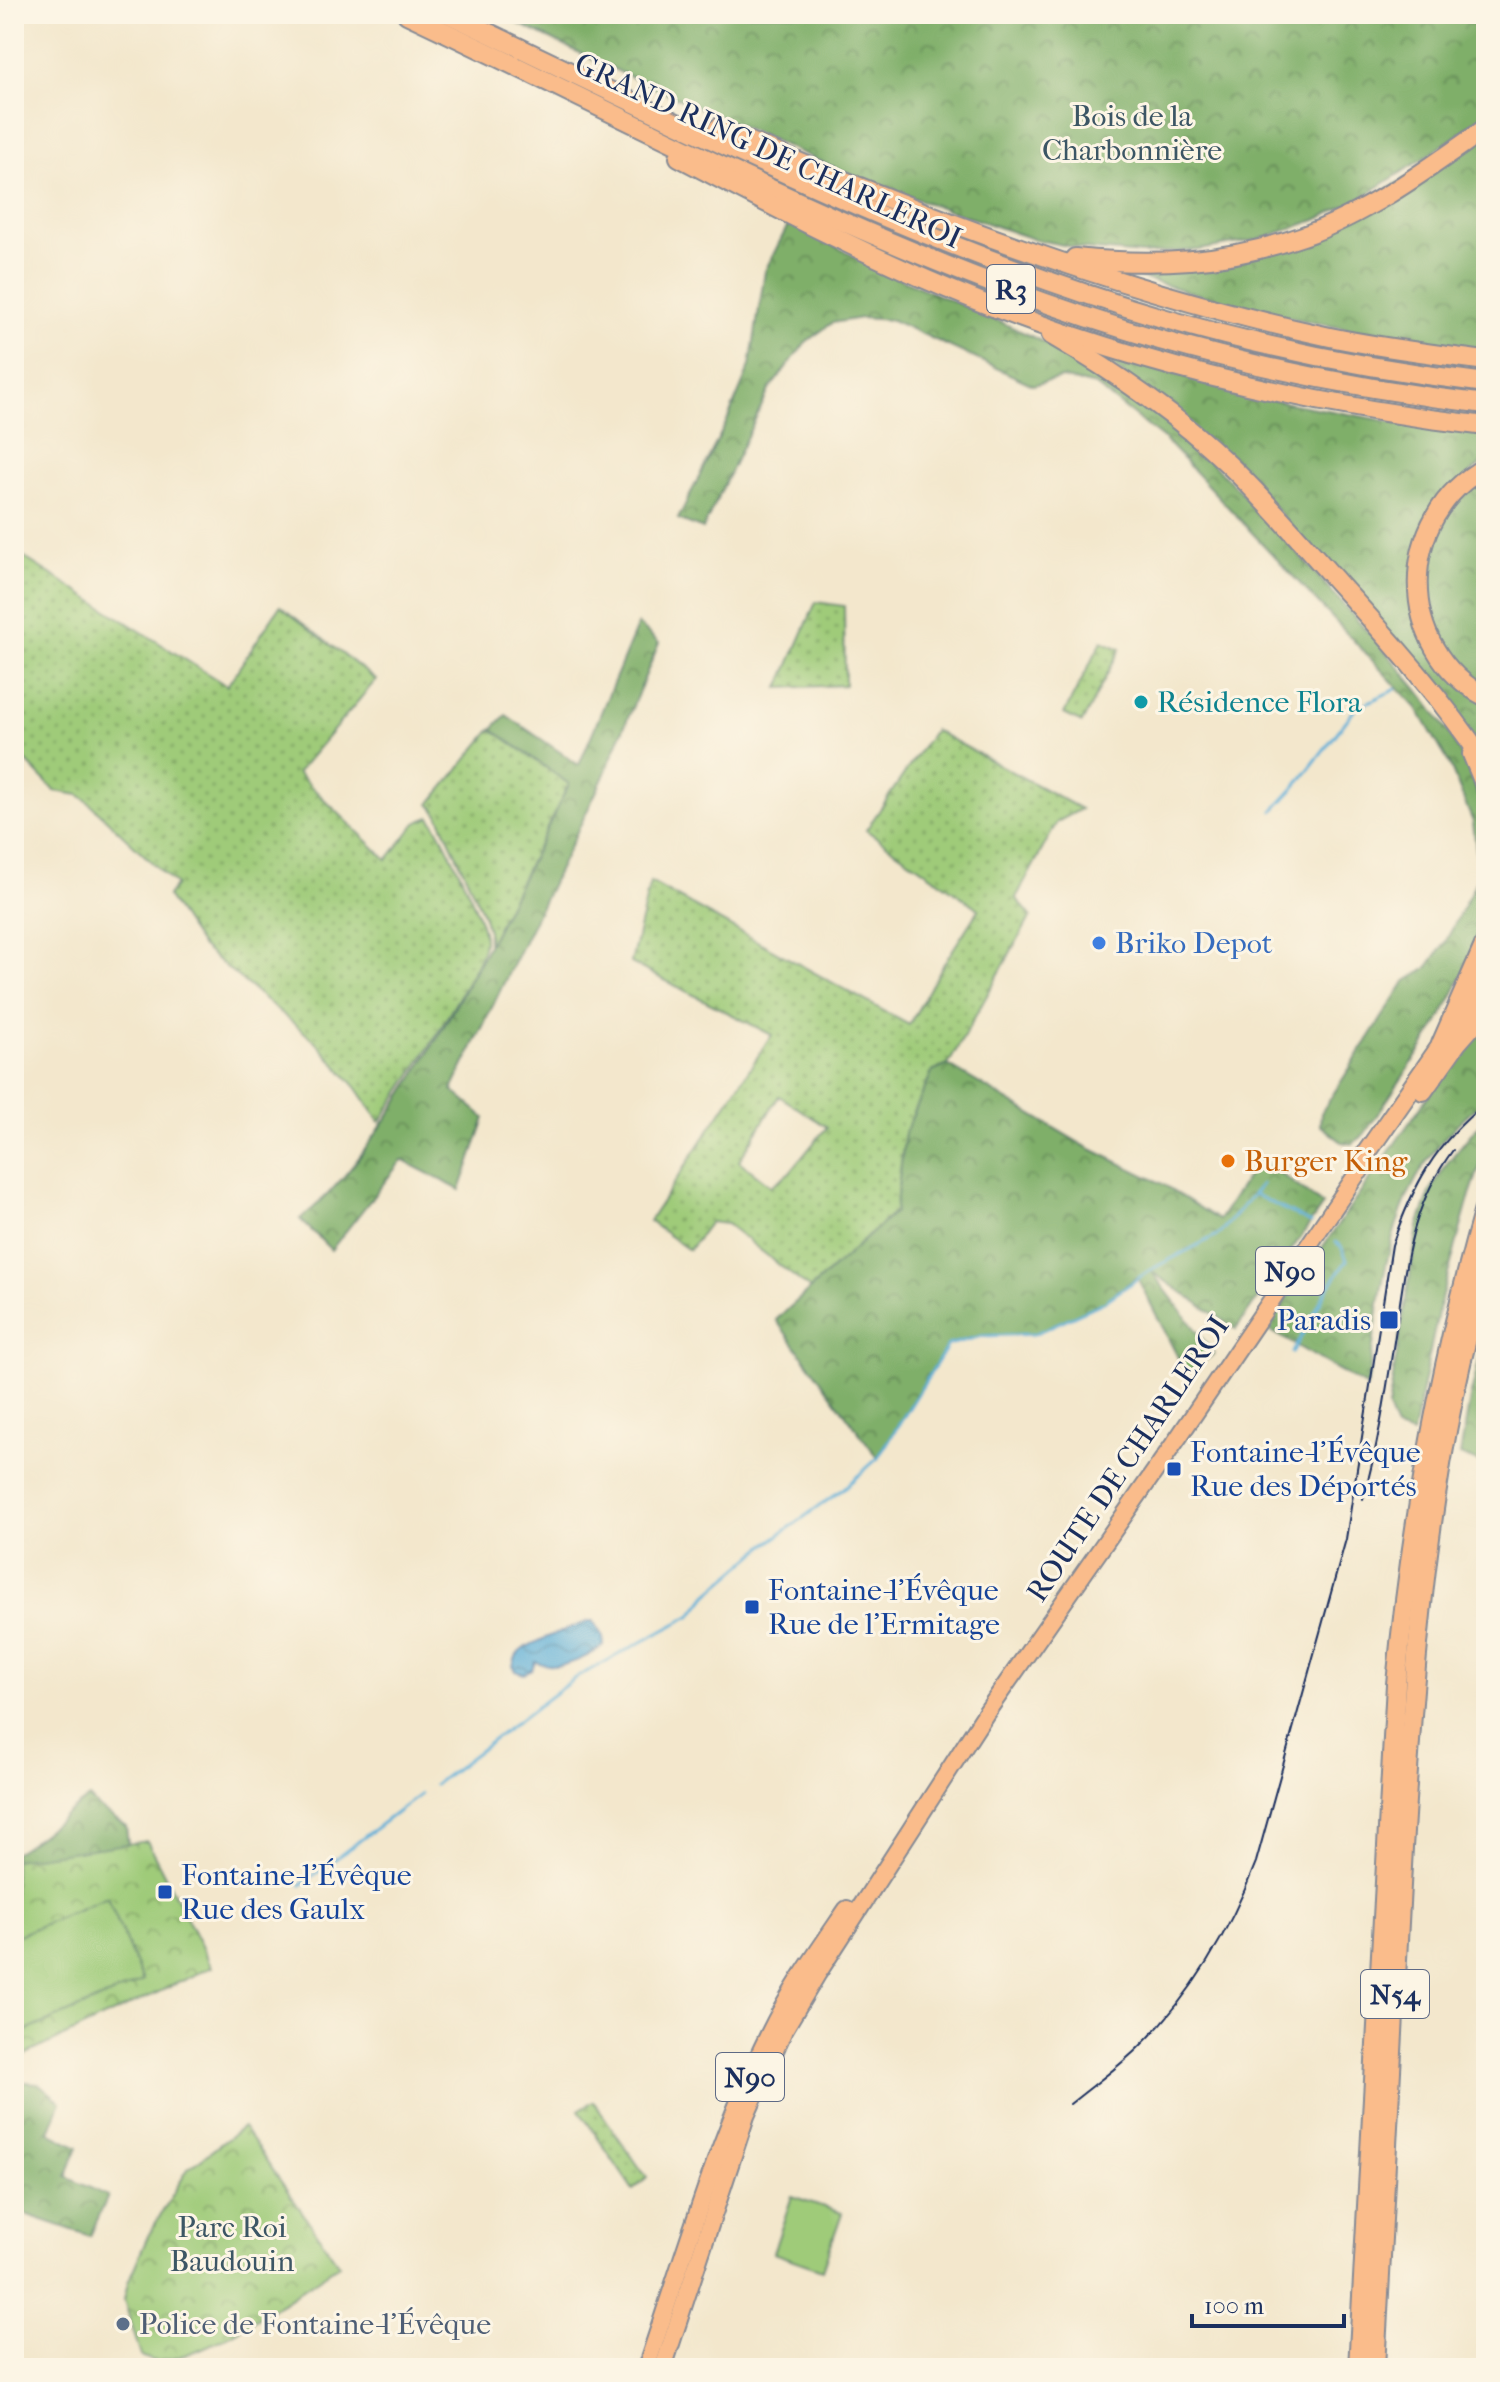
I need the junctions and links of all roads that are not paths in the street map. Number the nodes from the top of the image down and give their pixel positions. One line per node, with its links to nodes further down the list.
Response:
1 (407, 14): 4 (highway, GRAND RING DE CHARLEROI / R3)
2 (449, 14): 3 (highway, GRAND RING DE CHARLEROI / R3)
3 (601, 86): 6 (highway); 9 (highway, GRAND RING DE CHARLEROI / R3)
4 (563, 89): 7 (highway); 10 (highway, GRAND RING DE CHARLEROI / R3)
5 (1486, 128): 6 (highway)
6 (1035, 253): 8 (highway)
7 (1010, 313): 11 (highway); 14 (highway)
8 (1486, 361)
9 (1486, 383)
10 (1486, 404)
11 (1486, 426)
12 (1486, 467): 13 (highway)
13 (1486, 697)
14 (1468, 736): 15 (highway); 16 (highway)
15 (1486, 764)
16 (1486, 788)
17 (1486, 941): 20 (highway)
18 (1486, 981): 20 (highway, N90)
19 (1486, 1010): 21 (highway)
20 (1441, 1044): 21 (highway, N90)
21 (1359, 1171): 24 (main road, ROUTE DE CHARLEROI / N90)
22 (1486, 1202): 27 (highway, N54)
23 (1486, 1269): 28 (highway, N54)
24 (916, 1820): 25 (main road, ROUTE DE CHARLEROI / N90); 26 (main road, ROUTE DE CHARLEROI / N90)
25 (646, 2368)
26 (663, 2368)
27 (1358, 2368)
28 (1375, 2368)

